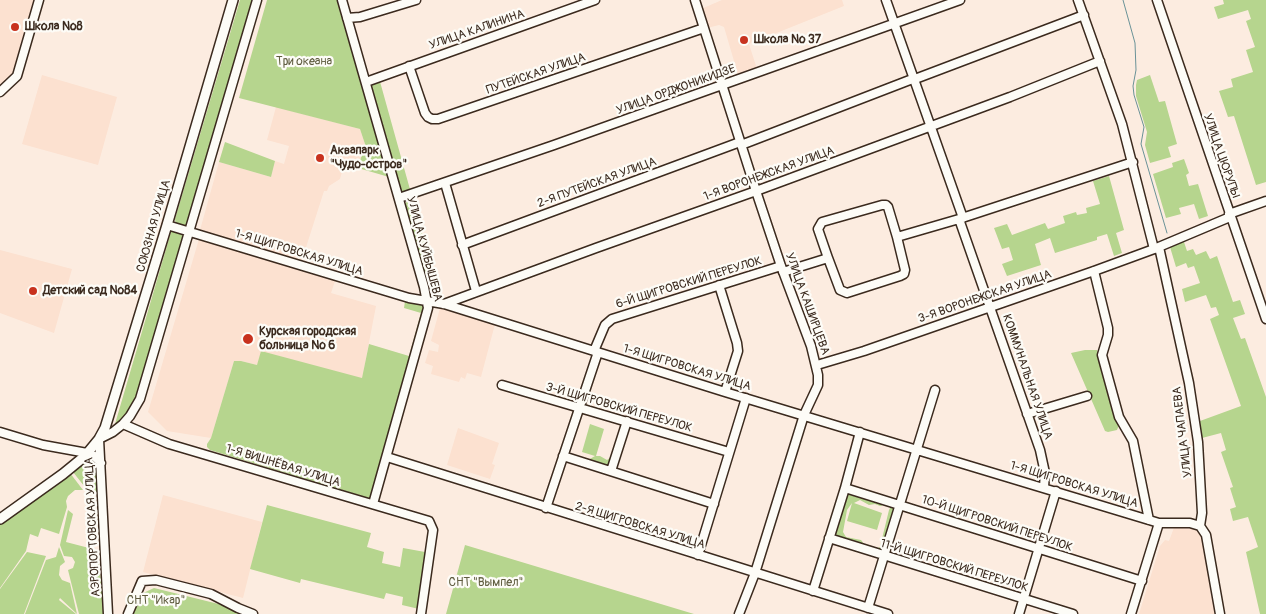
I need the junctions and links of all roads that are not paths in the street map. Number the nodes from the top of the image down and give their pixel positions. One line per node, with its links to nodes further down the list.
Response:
1 (39, 0): 21 (street)
2 (233, 0): 31 (main road, СОЮЗНАЯ УЛИЦА)
3 (258, 0): 32 (street)
4 (342, 0): 13 (street, УЛИЦА КУЙБЫШЕВА)
5 (416, 0): 13 (street)
6 (595, 0): 17 (street, УЛИЦА КАЛИНИНА)
7 (695, 0): 15 (street, УЛИЦА КАШИРЦЕВА)
8 (886, 0): 14 (street, КОММУНАЛЬНАЯ УЛИЦА)
9 (960, 0): 14 (street, УЛИЦА ОРДЖОНИКИДЗЕ)
10 (1078, 0): 12 (street, УЛИЦА ЧАПАЕВА)
11 (1158, 0): 29 (street, УЛИЦА ЦЮРУПЫ)
12 (1084, 15): 16 (street, УЛИЦА ЧАПАЕВА); 18 (street, 2-Я ПУТЕЙСКАЯ УЛИЦА)
13 (347, 18): 19 (street, УЛИЦА КУЙБЫШЕВА)
14 (895, 24): 18 (street, КОММУНАЛЬНАЯ УЛИЦА); 20 (street, УЛИЦА ОРДЖОНИКИДЗЕ)
15 (704, 28): 17 (street, ПУТЕЙСКАЯ УЛИЦА); 20 (street, УЛИЦА КАШИРЦЕВА)
16 (1100, 61): 22 (street, 1-Я ВОРОНЕЖСКАЯ УЛИЦА); 24 (street, УЛИЦА ЧАПАЕВА)
17 (409, 66): 19 (street, УЛИЦА КАЛИНИНА)
18 (915, 78): 22 (street, КОММУНАЛЬНАЯ УЛИЦА); 23 (street, 2-Я ПУТЕЙСКАЯ УЛИЦА)
19 (366, 82): 27 (street, УЛИЦА КУЙБЫШЕВА)
20 (722, 85): 23 (street, УЛИЦА КАШИРЦЕВА); 25 (street, УЛИЦА ОРДЖОНИКИДЗЕ)
21 (0, 92)
22 (930, 127): 26 (street, 1-Я ВОРОНЕЖСКАЯ УЛИЦА); 30 (street, КОММУНАЛЬНАЯ УЛИЦА)
23 (740, 143): 26 (street, УЛИЦА КАШИРЦЕВА); 34 (street, 2-Я ПУТЕЙСКАЯ УЛИЦА)
24 (1133, 162): 30 (street); 35 (street, УЛИЦА ЧАПАЕВА)
25 (444, 183): 27 (street, УЛИЦА ОРДЖОНИКИДЗЕ); 34 (street)
26 (756, 192): 37 (street, УЛИЦА КАШИРЦЕВА); 40 (street, 1-Я ВОРОНЕЖСКАЯ УЛИЦА)
27 (399, 198): 41 (street, УЛИЦА КУЙБЫШЕВА)
28 (1266, 201): 29 (street, 3-Я ВОРОНЕЖСКАЯ УЛИЦА)
29 (1230, 215): 35 (street, 3-Я ВОРОНЕЖСКАЯ УЛИЦА); 44 (street, УЛИЦА ЦЮРУПЫ)
30 (961, 219): 33 (street); 43 (street, КОММУНАЛЬНАЯ УЛИЦА)
31 (167, 225): 32 (street, 1-Я ЩИГРОВСКАЯ УЛИЦА); 59 (main road, СОЮЗНАЯ УЛИЦА)
32 (190, 231): 41 (street, 1-Я ЩИГРОВСКАЯ УЛИЦА); 56 (street)
33 (897, 237): 36 (street); 36 (street)
34 (462, 245): 40 (street)
35 (1156, 248): 38 (street, 3-Я ВОРОНЕЖСКАЯ УЛИЦА); 77 (street, УЛИЦА ЧАПАЕВА)
36 (828, 258): 37 (street, 6-Й ЩИГРОВСКИЙ ПЕРЕУЛОК)
37 (782, 269): 39 (street, 6-Й ЩИГРОВСКИЙ ПЕРЕУЛОК); 46 (street, УЛИЦА КАШИРЦЕВА)
38 (1094, 271): 43 (street, 3-Я ВОРОНЕЖСКАЯ УЛИЦА); 75 (street)
39 (719, 285): 45 (street, 6-Й ЩИГРОВСКИЙ ПЕРЕУЛОК); 49 (street)
40 (476, 291): 42 (street, 1-Я ВОРОНЕЖСКАЯ УЛИЦА)
41 (427, 300): 42 (street, 1-Я ЩИГРОВСКАЯ УЛИЦА); 64 (street, УЛИЦА КУЙБЫШЕВА)
42 (444, 304): 45 (street, 1-Я ЩИГРОВСКАЯ УЛИЦА)
43 (991, 308): 46 (street, 3-Я ВОРОНЕЖСКАЯ УЛИЦА); 53 (street, КОММУНАЛЬНАЯ УЛИЦА)
44 (1266, 319)
45 (596, 352): 49 (street, 1-Я ЩИГРОВСКАЯ УЛИЦА); 52 (street, 6-Й ЩИГРОВСКИЙ ПЕРЕУЛОК)
46 (817, 365): 54 (street, УЛИЦА КАШИРЦЕВА)
47 (502, 385): 52 (street, 3-Й ЩИГРОВСКИЙ ПЕРЕУЛОК)
48 (936, 390): 60 (street)
49 (725, 392): 51 (street, 1-Я ЩИГРОВСКАЯ УЛИЦА)
50 (1087, 396): 53 (street)
51 (746, 398): 54 (street, 1-Я ЩИГРОВСКАЯ УЛИЦА); 61 (street)
52 (580, 408): 55 (street, 3-Й ЩИГРОВСКИЙ ПЕРЕУЛОК); 63 (street, 6-Й ЩИГРОВСКИЙ ПЕРЕУЛОК)
53 (1027, 414): 68 (street, КОММУНАЛЬНАЯ УЛИЦА)
54 (804, 415): 58 (street, 1-Я ЩИГРОВСКАЯ УЛИЦА); 82 (street, УЛИЦА КАШИРЦЕВА)
55 (627, 421): 61 (street, 3-Й ЩИГРОВСКИЙ ПЕРЕУЛОК); 66 (street)
56 (123, 424): 59 (street); 70 (street, 1-Я ВИШНЁВАЯ УЛИЦА)
57 (0, 432): 62 (street)
58 (860, 432): 60 (street, 1-Я ЩИГРОВСКАЯ УЛИЦА); 67 (street)
59 (100, 439): 62 (main road, СОЮЗНАЯ УЛИЦА); 65 (street, АЭРОПОРТОВСКАЯ УЛИЦА)
60 (916, 449): 68 (street, 1-Я ЩИГРОВСКАЯ УЛИЦА); 72 (street)
61 (730, 452): 71 (street)
62 (87, 453): 65 (street); 74 (main road, СОЮЗНАЯ УЛИЦА)
63 (563, 456): 66 (street); 73 (street, 6-Й ЩИГРОВСКИЙ ПЕРЕУЛОК)
64 (387, 457): 70 (street, УЛИЦА КУЙБЫШЕВА); 73 (street, 2-Я ЩИГРОВСКАЯ УЛИЦА)
65 (101, 463): 87 (street, АЭРОПОРТОВСКАЯ УЛИЦА)
66 (611, 471): 71 (street)
67 (845, 488): 72 (street, 10-Й ЩИГРОВСКИЙ ПЕРЕУЛОК); 78 (street)
68 (1044, 488): 69 (street, 1-Я ЩИГРОВСКАЯ УЛИЦА)
69 (1056, 491): 75 (street, 1-Я ЩИГРОВСКАЯ УЛИЦА); 79 (street)
70 (372, 504): 90 (street, 1-Я ВИШНЁВАЯ УЛИЦА)
71 (714, 504): 80 (street)
72 (900, 505): 79 (street, 10-Й ЩИГРОВСКИЙ ПЕРЕУЛОК); 81 (street)
73 (546, 508): 80 (street, 2-Я ЩИГРОВСКАЯ УЛИЦА)
74 (0, 520)
75 (1149, 520): 76 (street, 1-Я ЩИГРОВСКАЯ УЛИЦА)
76 (1159, 523): 77 (street, 1-Я ЩИГРОВСКАЯ УЛИЦА); 83 (street)
77 (1200, 526): 96 (street, УЛИЦА ЧАПАЕВА)
78 (829, 538): 81 (street, 11-Й ЩИГРОВСКИЙ ПЕРЕУЛОК); 84 (street)
79 (1039, 549): 83 (street, 10-Й ЩИГРОВСКИЙ ПЕРЕУЛОК); 85 (street)
80 (698, 555): 82 (street, 2-Я ЩИГРОВСКАЯ УЛИЦА)
81 (884, 556): 85 (street, 11-Й ЩИГРОВСКИЙ ПЕРЕУЛОК); 86 (street)
82 (755, 573): 84 (street, 2-Я ЩИГРОВСКАЯ УЛИЦА); 91 (street, УЛИЦА КАШИРЦЕВА)
83 (1142, 581): 95 (street)
84 (813, 591): 86 (street, 2-Я ЩИГРОВСКАЯ УЛИЦА)
85 (1023, 599): 93 (street); 94 (street, 11-Й ЩИГРОВСКИЙ ПЕРЕУЛОК)
86 (868, 608): 92 (street, 2-Я ЩИГРОВСКАЯ УЛИЦА)
87 (108, 614)
88 (128, 614): 89 (street)
89 (253, 614)
90 (421, 614)
91 (739, 614)
92 (888, 614)
93 (1019, 614)
94 (1073, 614)
95 (1131, 614)
96 (1220, 614)

